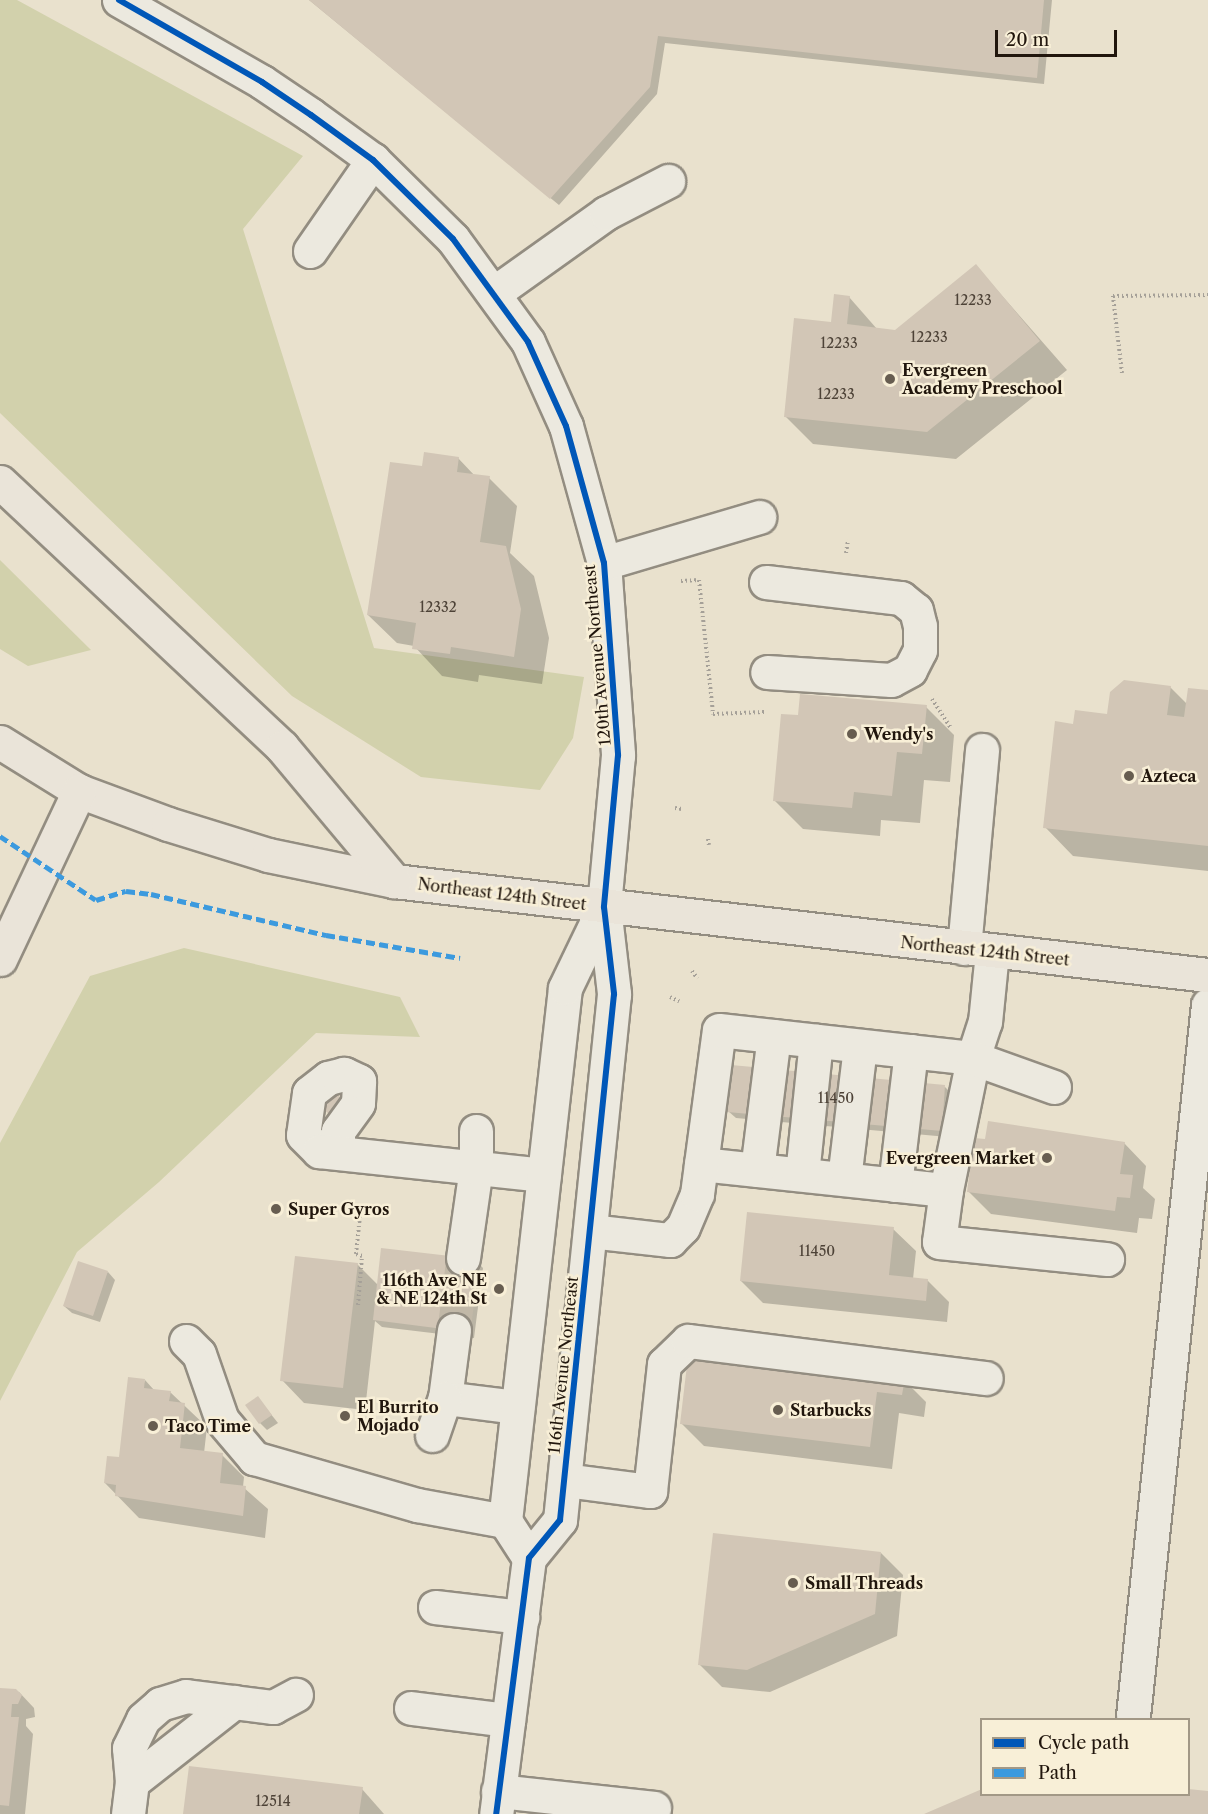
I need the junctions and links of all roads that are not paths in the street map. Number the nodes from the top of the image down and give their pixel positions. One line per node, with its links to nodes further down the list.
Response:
1 (119, 0): 2 (street, 120th Avenue Northeast)
2 (373, 160): 4 (street); 5 (street, 120th Avenue Northeast)
3 (668, 181): 5 (street)
4 (310, 250)
5 (494, 293): 8 (street, 120th Avenue Northeast)
6 (0, 482): 14 (main road)
7 (759, 517): 8 (street)
8 (604, 563): 15 (street, 120th Avenue Northeast)
9 (766, 582): 10 (street)
10 (767, 672)
11 (0, 742): 13 (main road, Northeast 124th Street)
12 (982, 750): 16 (street)
13 (79, 791): 14 (main road, Northeast 124th Street); 17 (main road)
14 (394, 881): 15 (main road, Northeast 124th Street)
15 (604, 907): 16 (main road, Northeast 124th Street); 32 (street); 36 (street, 116th Avenue Northeast)
16 (978, 950): 18 (main road, Northeast 124th Street); 24 (street)
17 (0, 959)
18 (1208, 975)
19 (1208, 1005): 53 (street)
20 (774, 1036): 21 (street); 28 (street); 30 (street)
21 (816, 1041): 22 (street); 31 (street)
22 (860, 1046): 23 (street); 33 (street)
23 (911, 1051): 24 (street); 34 (street)
24 (973, 1058): 25 (street); 35 (street)
25 (1054, 1087)
26 (476, 1131): 29 (street)
27 (328, 1152): 29 (street)
28 (701, 1164): 30 (street); 36 (street)
29 (476, 1168): 32 (street); 37 (street)
30 (757, 1170): 31 (street)
31 (802, 1174): 33 (street)
32 (544, 1175): 43 (street)
33 (844, 1179): 34 (street)
34 (895, 1185): 35 (street)
35 (946, 1190): 38 (street)
36 (590, 1231): 45 (street, 116th Avenue Northeast)
37 (463, 1258)
38 (1107, 1259)
39 (454, 1330): 42 (street)
40 (186, 1341): 46 (street)
41 (986, 1377): 45 (street)
42 (445, 1398): 43 (street); 44 (street)
43 (518, 1407): 46 (street)
44 (432, 1435)
45 (565, 1480): 47 (street, 116th Avenue Northeast)
46 (505, 1521): 47 (street)
47 (529, 1558): 49 (street)
48 (435, 1607): 49 (street)
49 (522, 1617): 54 (street)
50 (296, 1695): 51 (street)
51 (234, 1702): 55 (street); 55 (street)
52 (411, 1708): 54 (street)
53 (1133, 1716)
54 (508, 1720): 56 (street)
55 (132, 1782): 58 (street)
56 (497, 1803): 57 (street)
57 (654, 1808)
58 (128, 1814)

